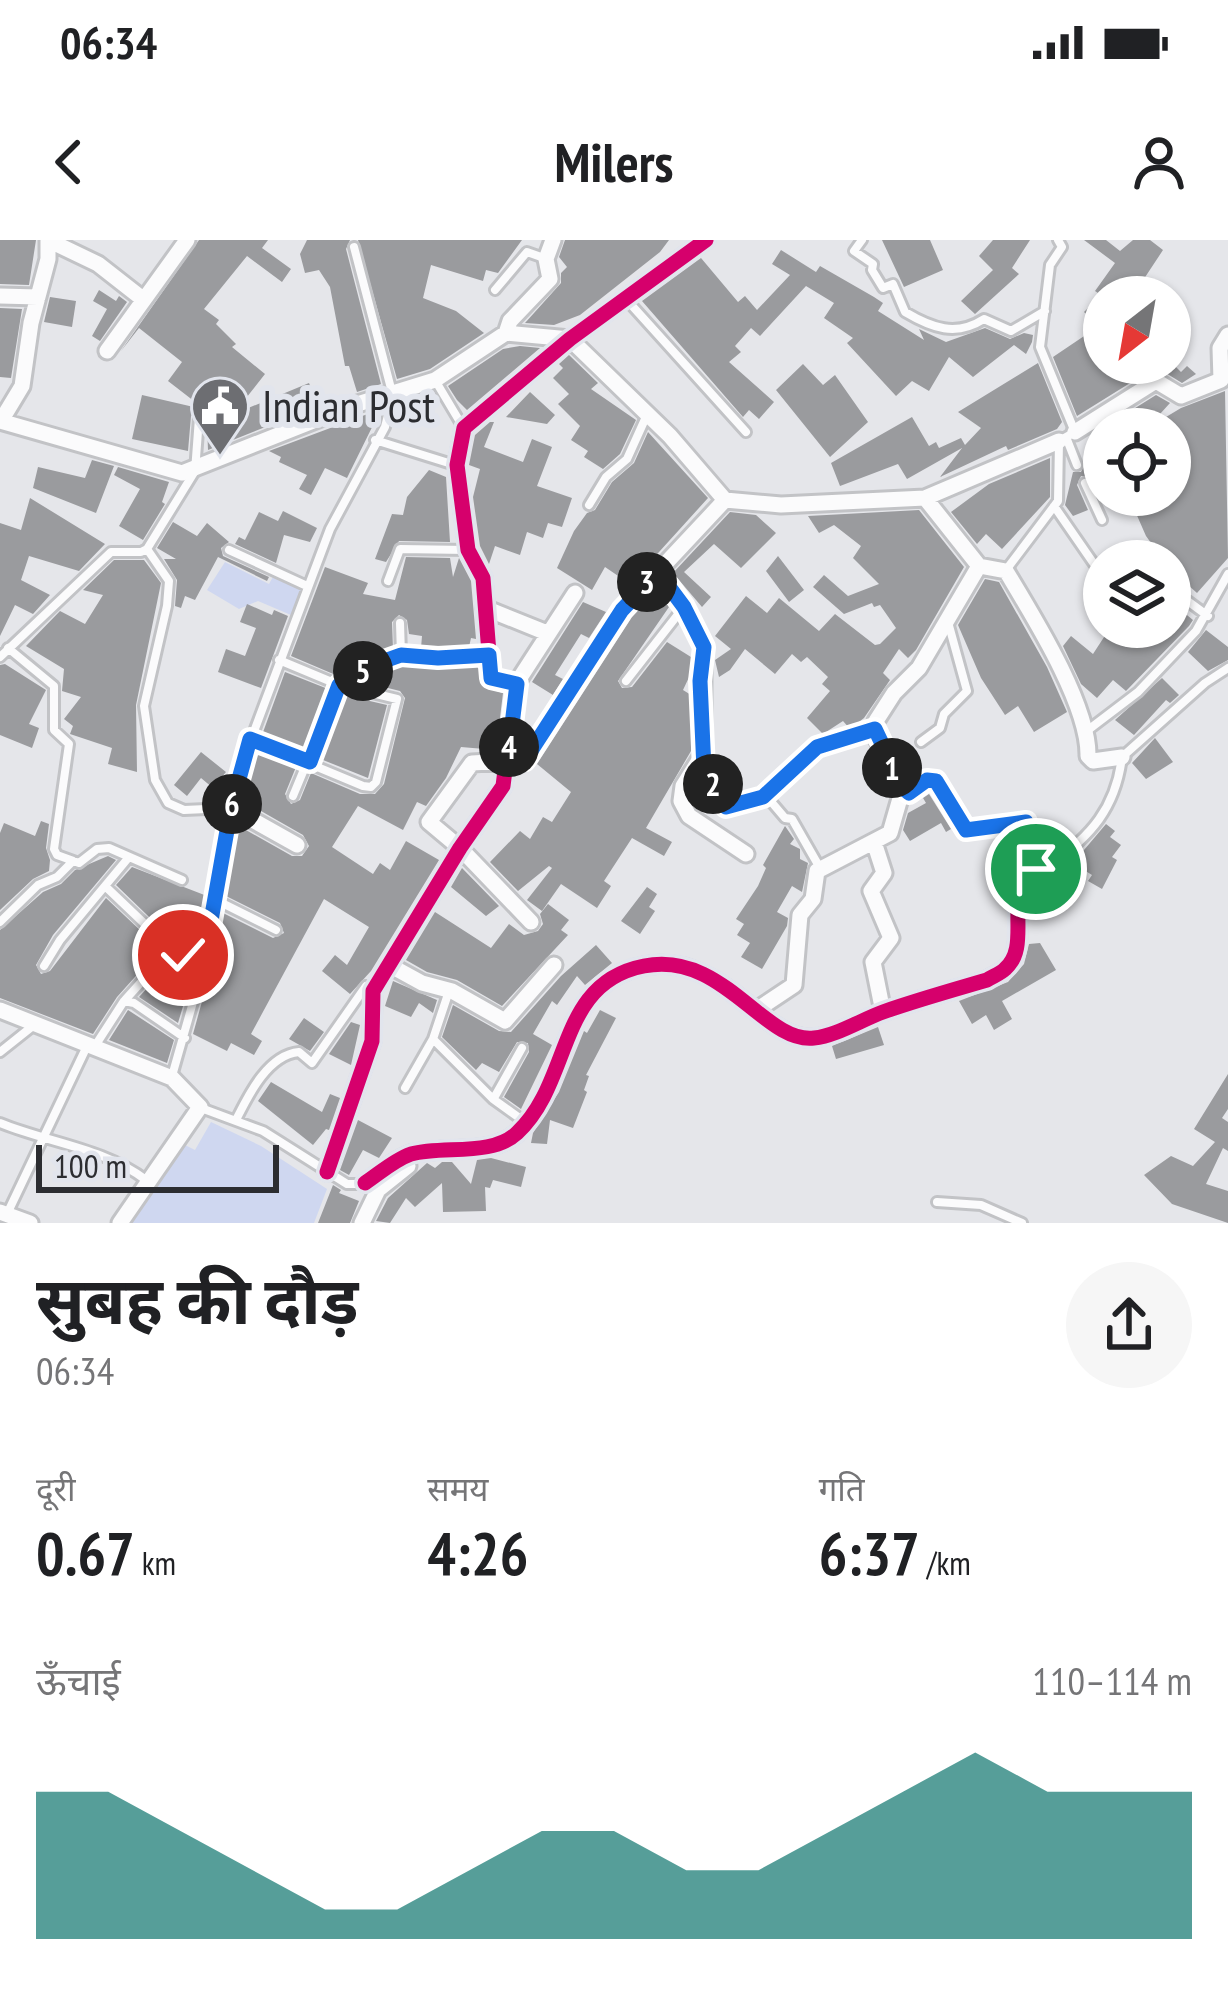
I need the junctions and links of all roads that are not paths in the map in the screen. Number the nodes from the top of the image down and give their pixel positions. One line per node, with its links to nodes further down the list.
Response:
1 (48, 240): 11 (street); 13 (street)
2 (188, 240): 13 (street)
3 (553, 240): 8 (street)
4 (706, 240): 12 (street)
5 (862, 240): 14 (lane)
6 (1058, 240): 14 (lane)
7 (354, 247): 21 (lane)
8 (545, 259): 9 (lane); 15 (street)
9 (495, 290)
10 (0, 296): 11 (street)
11 (38, 297): 24 (street)
12 (626, 298): 17 (street); 26 (lane)
13 (144, 300): 18 (street)
14 (1046, 311): 27 (lane)
15 (506, 333): 17 (street); 19 (street)
16 (1228, 335): 20 (street)
17 (570, 339): 22 (street); 25 (street)
18 (107, 351)
19 (435, 380): 21 (street); 25 (lane)
20 (1225, 380): 27 (street)
21 (393, 396): 28 (lane); 31 (street)
22 (647, 414): 33 (street); 34 (lane)
23 (199, 418): 31 (lane)
24 (0, 421): 31 (street)
25 (464, 428): 29 (street)
26 (746, 432)
27 (1066, 437): 30 (lane); 32 (street); 35 (lane)
28 (375, 440): 29 (lane); 47 (lane)
29 (457, 465): 41 (street)
30 (1077, 465)
31 (195, 471): 39 (lane)
32 (925, 497): 33 (street); 42 (street)
33 (724, 500): 44 (street)
34 (589, 506)
35 (1054, 506): 38 (lane); 43 (lane)
36 (1100, 516): 37 (lane)
37 (1102, 520)
38 (1083, 548)
39 (147, 549): 56 (lane); 76 (lane)
40 (229, 550): 47 (lane)
41 (468, 550): 46 (lane); 51 (street)
42 (979, 566): 43 (street); 53 (street)
43 (1006, 571): 66 (street)
44 (658, 572): 50 (street); 71 (street)
45 (1228, 574): 52 (lane)
46 (388, 581)
47 (307, 586): 60 (lane)
48 (575, 593): 55 (street)
49 (1191, 603): 52 (lane)
50 (684, 607): 62 (lane); 69 (street)
51 (485, 608): 55 (street); 58 (street)
52 (1208, 616): 66 (lane)
53 (948, 621): 65 (street); 68 (lane)
54 (400, 623): 57 (lane)
55 (547, 633): 63 (street)
56 (8, 648): 59 (lane); 80 (lane)
57 (401, 655): 58 (lane); 64 (lane)
58 (489, 655): 63 (street)
59 (0, 657)
60 (279, 660): 64 (lane); 67 (lane)
61 (1228, 668): 70 (lane)
62 (626, 682)
63 (517, 684): 71 (street)
64 (339, 685): 72 (lane); 72 (lane)
65 (875, 729): 73 (street); 75 (lane)
66 (1088, 730): 70 (street)
67 (250, 739): 72 (lane); 76 (lane)
68 (921, 742)
69 (703, 754): 75 (lane); 81 (street)
70 (1122, 757): 84 (lane)
71 (508, 759): 79 (street); 79 (street)
72 (310, 762): 74 (lane)
73 (903, 788): 77 (street); 84 (street)
74 (293, 796)
75 (763, 797): 85 (lane)
76 (231, 808): 78 (street); 89 (lane)
77 (874, 842): 85 (street); 103 (street)
78 (297, 845)
79 (460, 848): 91 (street); 97 (street)
80 (55, 852): 83 (lane); 86 (lane)
81 (746, 854)
82 (130, 857): 83 (lane); 87 (lane); 88 (lane)
83 (73, 862): 86 (lane)
84 (1048, 865): 103 (street)
85 (821, 869): 101 (street)
86 (57, 877): 90 (lane)
87 (182, 880)
88 (105, 886): 93 (lane); 96 (lane)
89 (216, 900): 92 (lane); 94 (lane)
90 (0, 922)
91 (531, 922)
92 (276, 930)
93 (171, 949): 94 (lane); 100 (lane)
94 (204, 960): 105 (lane)
95 (554, 965): 99 (street)
96 (44, 966)
97 (391, 966): 98 (street); 99 (street)
98 (374, 991): 114 (lane); 119 (street)
99 (449, 991): 106 (lane)
100 (124, 1001): 105 (lane); 107 (lane)
101 (758, 1009): 103 (street); 115 (street)
102 (0, 1010): 104 (street)
103 (883, 1012)
104 (35, 1024): 107 (street); 109 (lane)
105 (185, 1038): 110 (lane)
106 (433, 1039): 111 (lane); 112 (lane)
107 (92, 1044): 110 (street); 117 (lane)
108 (522, 1048): 112 (lane)
109 (0, 1052)
110 (172, 1078): 113 (street)
111 (405, 1088)
112 (494, 1099): 115 (lane)
113 (200, 1107): 114 (lane); 120 (street)
114 (237, 1118): 119 (lane)
115 (526, 1123): 118 (street)
116 (0, 1124): 117 (lane)
117 (44, 1141): 120 (lane); 123 (lane)
118 (430, 1151): 121 (street); 126 (street)
119 (327, 1172): 121 (lane)
120 (146, 1180): 125 (street)
121 (365, 1184)
122 (938, 1202): 127 (lane)
123 (4, 1213): 124 (street)
124 (30, 1223)
125 (120, 1223)
126 (362, 1223)
127 (1022, 1223)

